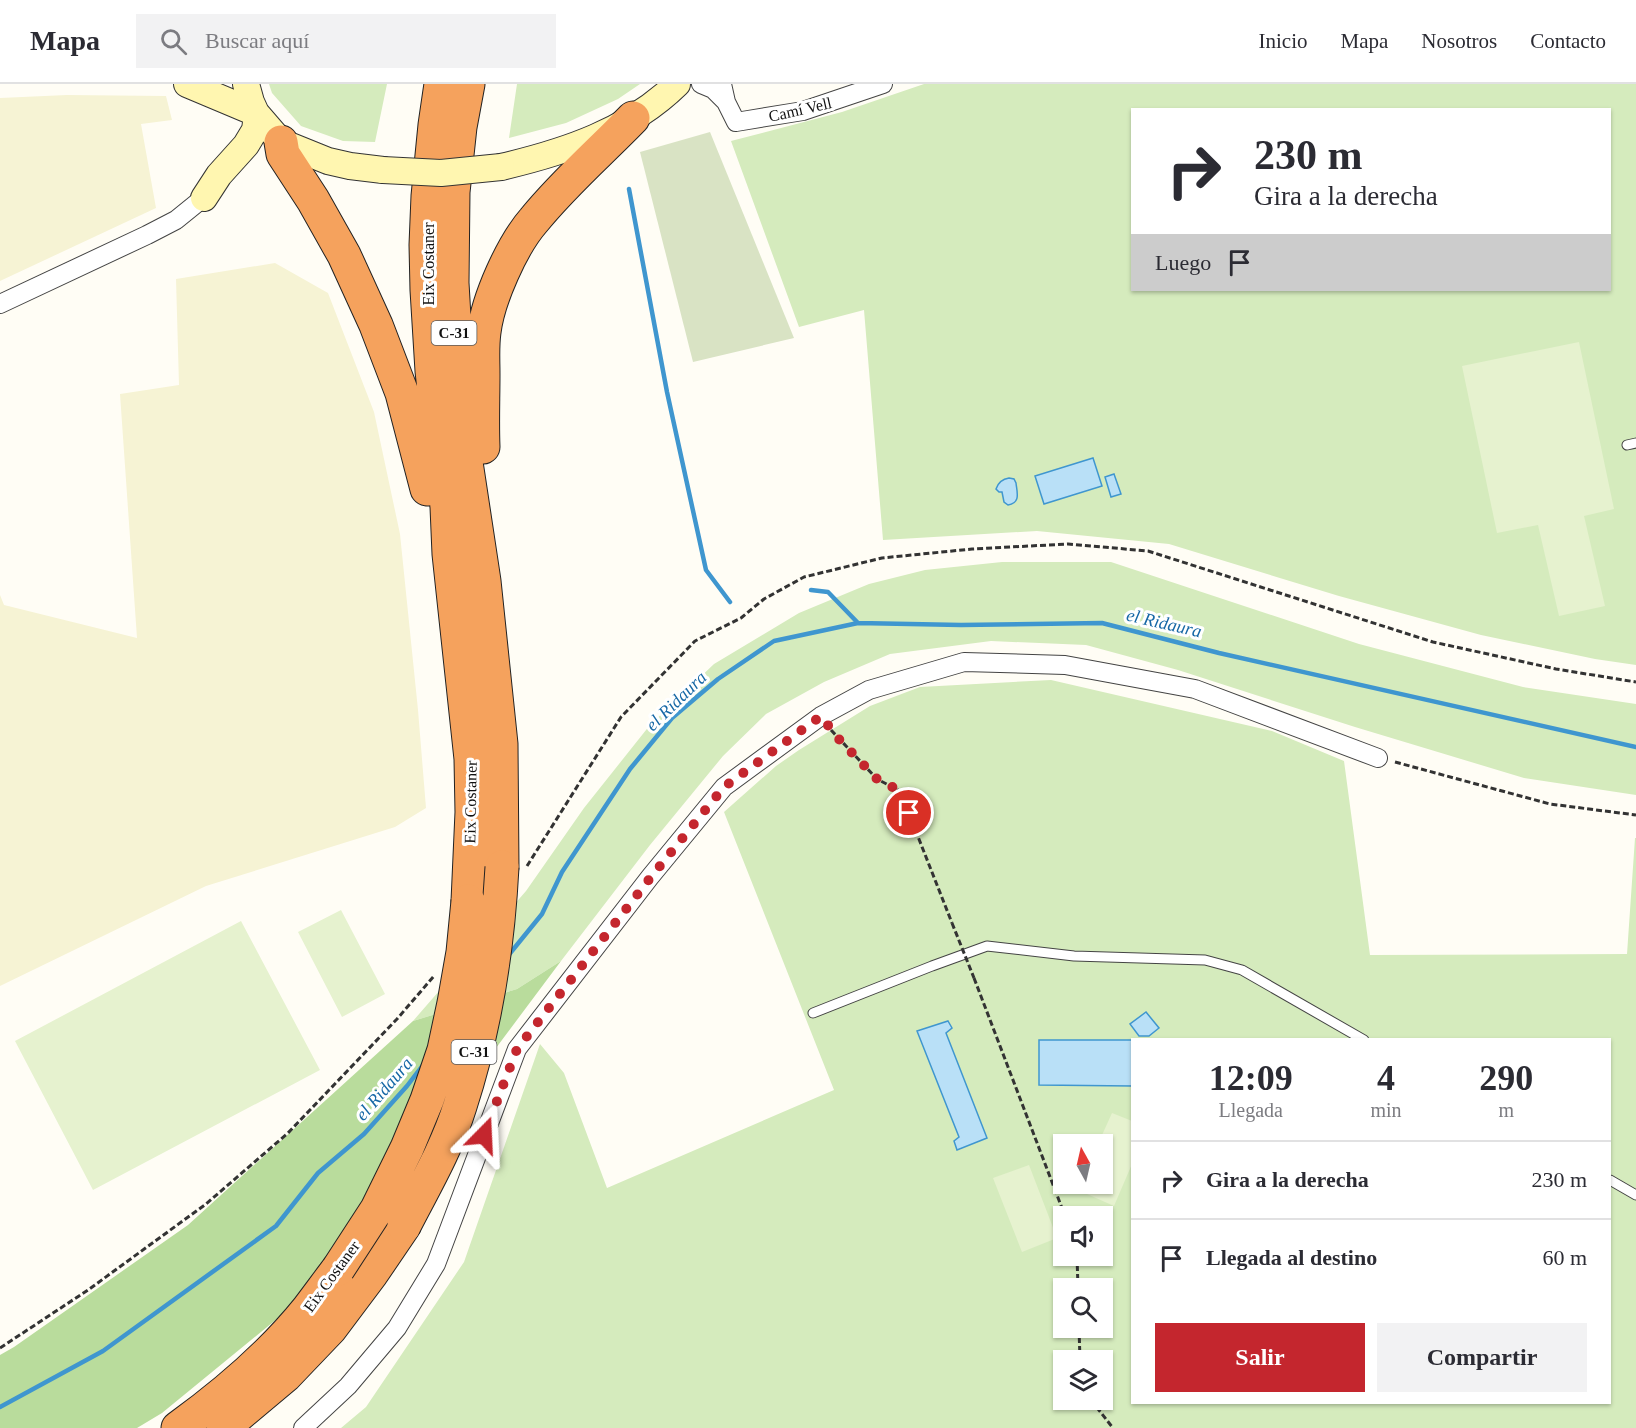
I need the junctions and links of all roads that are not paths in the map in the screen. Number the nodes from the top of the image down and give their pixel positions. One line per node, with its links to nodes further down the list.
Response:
1 (187, 84): 10 (street)
2 (246, 84): 10 (street)
3 (441, 84): 15 (highway, Eix Costaner / C-31)
4 (468, 84): 16 (highway, Eix Costaner / C-31)
5 (701, 84): 9 (street, Camí Vell)
6 (722, 84): 9 (street)
7 (883, 84): 9 (street, Camí Vell)
8 (679, 86): 11 (street)
9 (726, 102)
10 (256, 114): 12 (street); 13 (street)
11 (633, 118): 12 (street, bridge); 16 (highway)
12 (278, 139): 13 (street); 15 (highway)
13 (204, 198): 14 (street)
14 (0, 304)
15 (449, 554): 22 (highway, Eix Costaner / C-31, bridge)
16 (484, 581): 23 (highway, Eix Costaner / C-31, bridge)
17 (1378, 758): 24 (street)
18 (813, 1013): 19 (lane)
19 (1361, 1038)
20 (1611, 1181): 21 (lane)
21 (1636, 1195)
22 (178, 1428)
23 (223, 1428)
24 (303, 1428)

